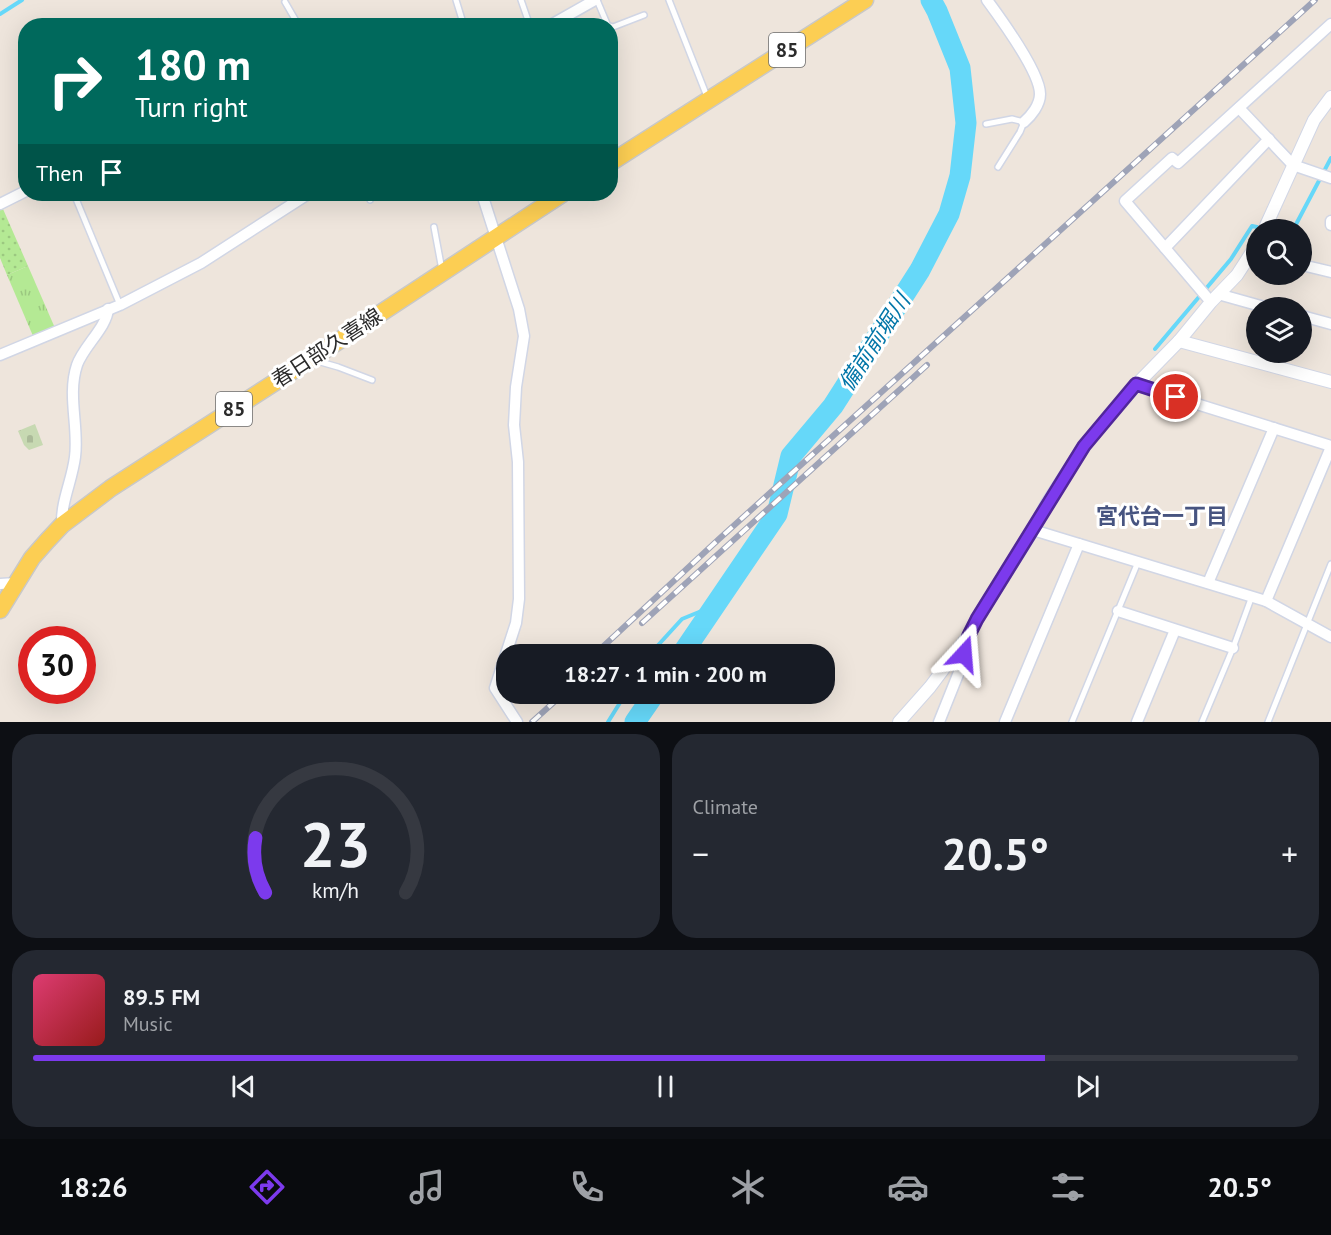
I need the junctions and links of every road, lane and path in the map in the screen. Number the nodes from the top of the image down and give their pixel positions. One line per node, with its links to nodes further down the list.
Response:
1 (456, 0): 10 (lane)
2 (521, 0): 11 (lane)
3 (596, 0): 12 (street); 13 (lane)
4 (669, 0): 17 (lane)
5 (987, 0): 19 (street)
6 (285, 2): 9 (lane)
7 (859, 2): 17 (main road, 85)
8 (644, 15): 15 (lane)
9 (294, 18)
10 (462, 18)
11 (527, 18)
12 (563, 18)
13 (605, 18)
14 (1331, 24): 18 (street)
15 (618, 25)
16 (1331, 97): 23 (street)
17 (709, 100): 22 (main road, 85)
18 (1239, 108): 21 (street); 35 (street)
19 (1024, 122): 20 (lane); 24 (lane)
20 (986, 124)
21 (1269, 139): 23 (street); 35 (street)
22 (618, 158)
23 (1293, 165): 25 (street); 32 (street)
24 (998, 167)
25 (1331, 178)
26 (18, 195): 31 (street)
27 (77, 201): 42 (lane)
28 (297, 201): 42 (street)
29 (484, 201): 34 (street)
30 (551, 201): 34 (main road, 春日部久喜線 / 85)
31 (0, 204)
32 (1269, 219)
33 (434, 227): 39 (lane)
34 (496, 237): 39 (main road, 春日部久喜線 / 85); 70 (street)
35 (1165, 248): 40 (street)
36 (1246, 262): 40 (street)
37 (1312, 267): 38 (street)
38 (1331, 272)
39 (442, 273): 48 (main road, 春日部久喜線 / 85)
40 (1214, 298): 41 (street); 46 (street)
41 (1246, 304)
42 (120, 305): 43 (street)
43 (108, 309): 47 (street); 54 (street)
44 (1312, 319): 45 (street)
45 (1331, 324)
46 (1179, 341): 50 (street); 51 (street)
47 (0, 355)
48 (311, 359): 49 (lane); 54 (main road, 春日部久喜線 / 85)
49 (372, 380)
50 (1331, 381)
51 (1136, 384): 52 (street); 55 (street)
52 (1274, 428): 53 (street); 59 (street)
53 (1331, 446): 62 (street)
54 (62, 525): 60 (main road, 春日部久喜線 / 85)
55 (1033, 530): 56 (street); 67 (street)
56 (1079, 543): 57 (street); 73 (street)
57 (1138, 562): 59 (street); 64 (lane)
58 (1331, 564): 65 (lane)
59 (1208, 583): 61 (street)
60 (8, 584): 63 (main road, 春日部久喜線 / 85)
61 (1252, 596): 62 (street); 69 (lane)
62 (1266, 601): 65 (street)
63 (0, 610)
64 (1118, 611): 66 (street); 74 (lane)
65 (1307, 624): 68 (street); 77 (lane)
66 (1175, 630): 69 (street); 75 (street)
67 (969, 635): 71 (street); 72 (street)
68 (1331, 637)
69 (1233, 648): 76 (lane)
70 (517, 722)
71 (899, 722)
72 (939, 722)
73 (1005, 722)
74 (1072, 722)
75 (1137, 722)
76 (1202, 722)
77 (1268, 722)

